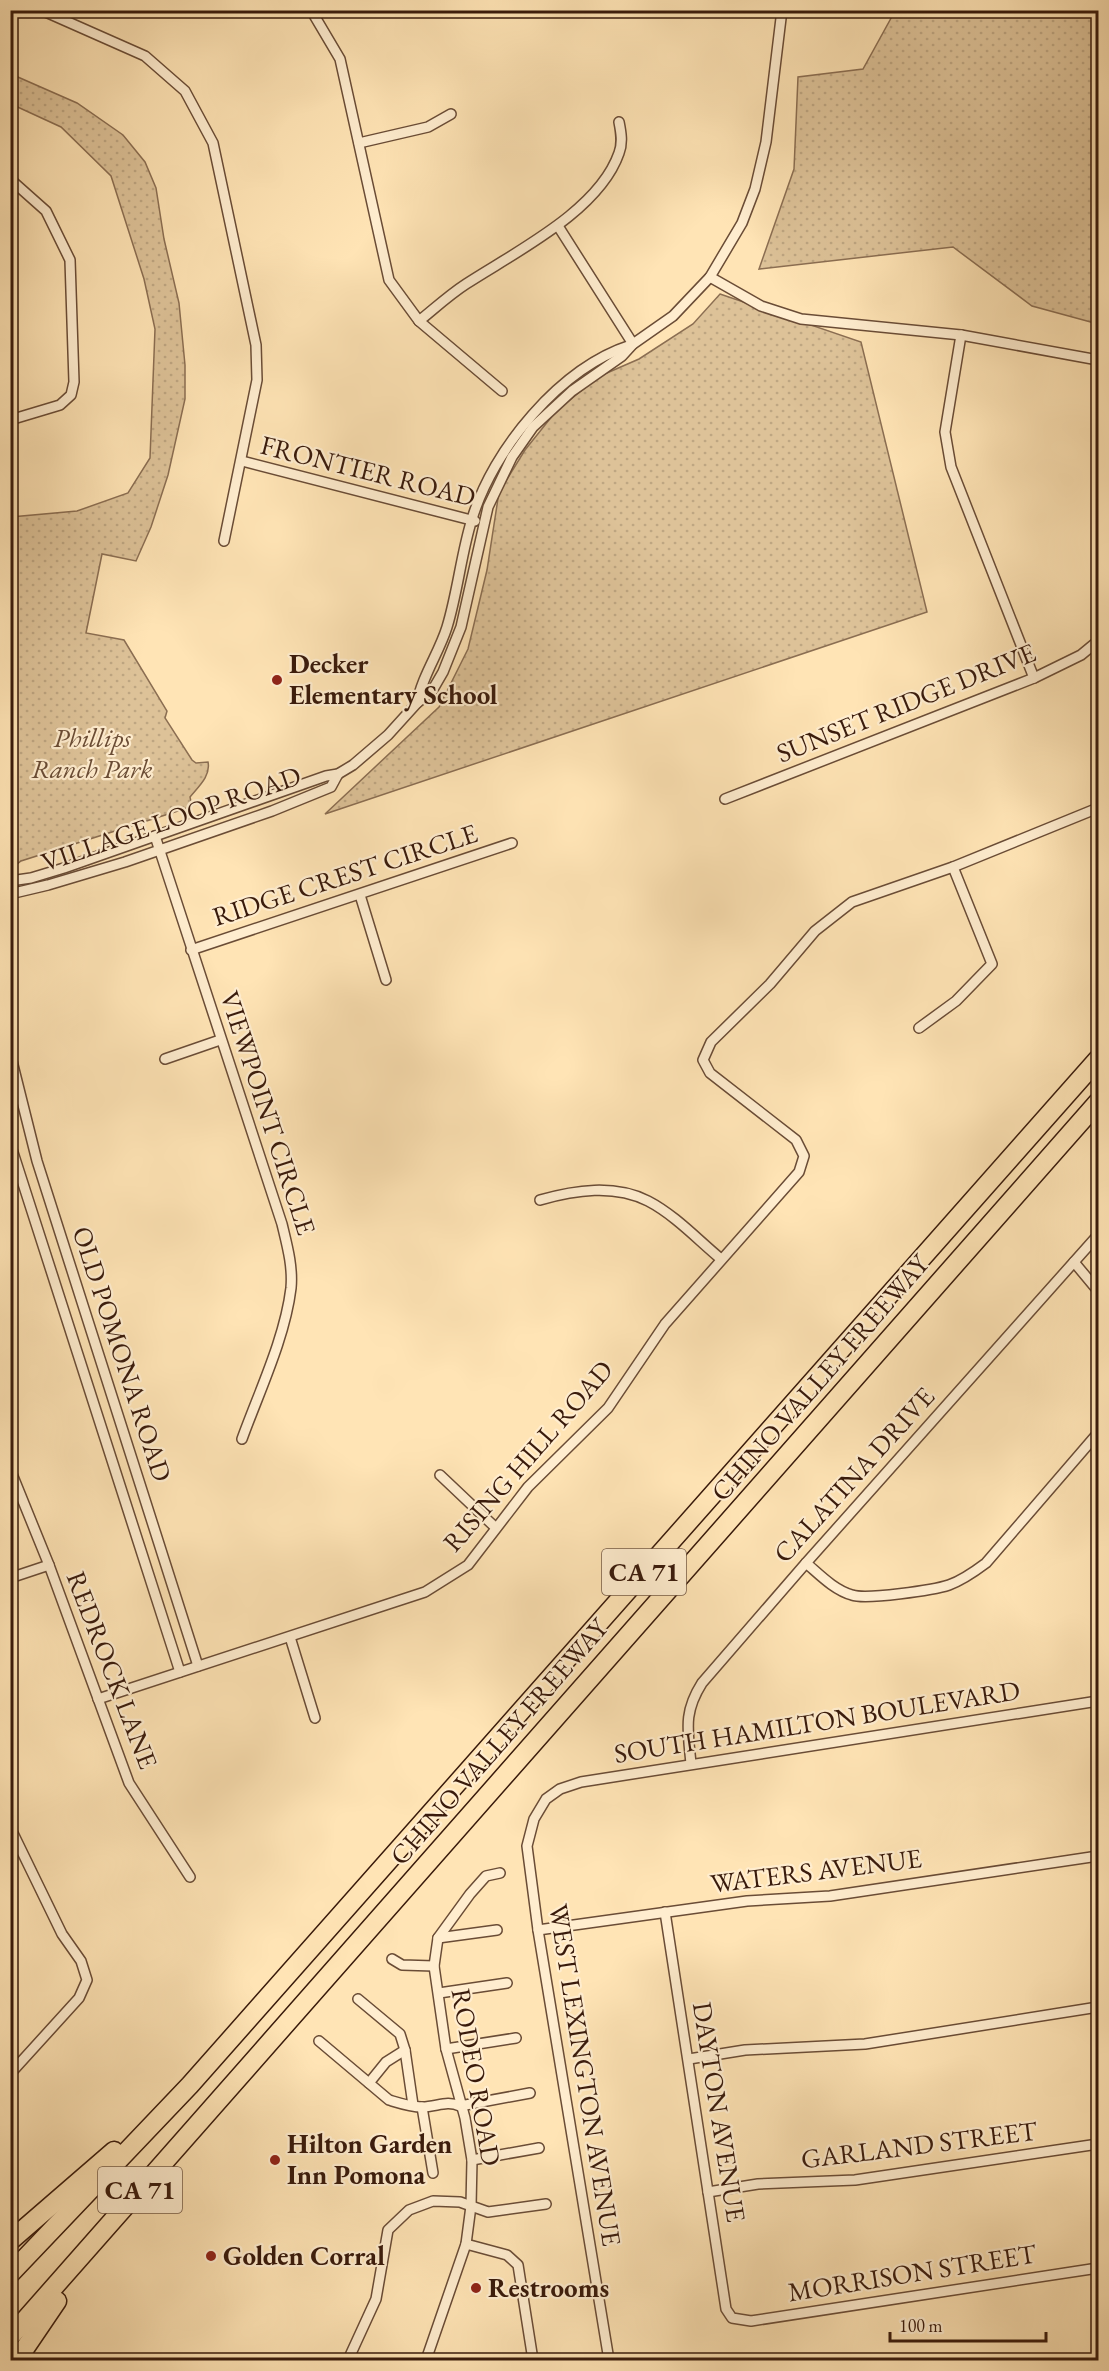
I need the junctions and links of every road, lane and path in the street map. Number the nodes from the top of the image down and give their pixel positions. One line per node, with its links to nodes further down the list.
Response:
1 (311, 10): 6 (street)
2 (782, 10): 9 (street, VILLAGE LOOP ROAD)
3 (45, 11): 16 (street)
4 (451, 114): 6 (street)
5 (619, 122): 8 (street)
6 (359, 143): 10 (street)
7 (10, 179): 15 (street)
8 (558, 226): 10 (street); 12 (street)
9 (710, 277): 11 (street); 12 (street, VILLAGE LOOP ROAD)
10 (419, 321): 14 (street)
11 (961, 335): 13 (street); 21 (street)
12 (633, 344): 17 (street, VILLAGE LOOP ROAD); 18 (street, VILLAGE LOOP ROAD)
13 (1098, 360)
14 (502, 391)
15 (10, 420)
16 (242, 462): 17 (street, FRONTIER ROAD); 19 (street)
17 (471, 520): 18 (street, FRONTIER ROAD); 22 (street, VILLAGE LOOP ROAD)
18 (483, 524): 22 (street, VILLAGE LOOP ROAD)
19 (224, 541)
20 (1098, 641): 21 (street, SUNSET RIDGE DRIVE)
21 (1034, 678): 24 (street, SUNSET RIDGE DRIVE)
22 (417, 703): 23 (street, VILLAGE LOOP ROAD)
23 (338, 774): 26 (street, VILLAGE LOOP ROAD); 28 (street, VILLAGE LOOP ROAD)
24 (725, 799)
25 (1098, 808): 29 (street)
26 (155, 836): 28 (street, VIEWPOINT CIRCLE); 30 (street, VILLAGE LOOP ROAD)
27 (512, 843): 32 (street, RIDGE CREST CIRCLE)
28 (159, 850): 31 (street, VILLAGE LOOP ROAD); 33 (street, VIEWPOINT CIRCLE)
29 (953, 867): 35 (street); 44 (street, RISING HILL ROAD)
30 (10, 881)
31 (10, 894)
32 (360, 895): 33 (street, RIDGE CREST CIRCLE); 34 (street)
33 (191, 950): 36 (street, VIEWPOINT CIRCLE)
34 (386, 980)
35 (919, 1028)
36 (220, 1040): 38 (street); 48 (street, VIEWPOINT CIRCLE)
37 (10, 1053): 56 (street, OLD POMONA ROAD)
38 (165, 1059)
39 (1098, 1059): 85 (highway, CHINO VALLEY FREEWAY / CA 71)
40 (1098, 1102): 79 (highway, CHINO VALLEY FREEWAY / CA 71)
41 (10, 1143): 57 (street, OLD POMONA ROAD)
42 (540, 1200): 44 (street)
43 (1098, 1235): 45 (street, CALATINA DRIVE)
44 (721, 1259): 51 (street, RISING HILL ROAD)
45 (1074, 1262): 46 (street); 52 (street, CALATINA DRIVE)
46 (1098, 1291)
47 (1098, 1433): 52 (street)
48 (242, 1439)
49 (10, 1469): 53 (street, REDROCK LANE)
50 (440, 1475): 51 (street)
51 (496, 1528): 55 (street, RISING HILL ROAD)
52 (806, 1563): 61 (street, CALATINA DRIVE)
53 (49, 1565): 54 (street); 58 (street, REDROCK LANE)
54 (10, 1578)
55 (290, 1637): 56 (street, RISING HILL ROAD); 60 (street)
56 (198, 1666): 57 (street, RISING HILL ROAD)
57 (180, 1672): 58 (street, RISING HILL ROAD)
58 (98, 1699): 66 (street, REDROCK LANE)
59 (1098, 1701): 61 (street, SOUTH HAMILTON BOULEVARD)
60 (315, 1718)
61 (691, 1764): 62 (street, SOUTH HAMILTON BOULEVARD)
62 (546, 1799): 69 (street, WEST LEXINGTON AVENUE)
63 (10, 1827): 83 (street)
64 (1098, 1856): 67 (street, WATERS AVENUE)
65 (500, 1873): 70 (street, RODEO ROAD)
66 (190, 1877)
67 (665, 1912): 69 (street, WATERS AVENUE); 82 (street, DAYTON AVENUE)
68 (497, 1930): 70 (street)
69 (538, 1930): 106 (street, WEST LEXINGTON AVENUE)
70 (438, 1938): 72 (street, RODEO ROAD)
71 (392, 1959): 72 (street)
72 (434, 1966): 74 (street, RODEO ROAD)
73 (507, 1983): 74 (street)
74 (439, 1993): 80 (street, RODEO ROAD)
75 (358, 1999): 81 (street)
76 (1098, 2007): 82 (street)
77 (516, 2038): 80 (street)
78 (319, 2042): 84 (street)
79 (270, 2043): 101 (highway, CHINO VALLEY FREEWAY / CA 71); 102 (highway)
80 (446, 2049): 88 (street, RODEO ROAD)
81 (405, 2050): 84 (street); 87 (street)
82 (689, 2059): 93 (street, DAYTON AVENUE)
83 (12, 2069)
84 (369, 2083): 87 (street)
85 (190, 2085): 96 (highway); 99 (highway, CHINO VALLEY FREEWAY / CA 71)
86 (530, 2093): 88 (street)
87 (417, 2106): 88 (street); 92 (street)
88 (460, 2106): 91 (street, RODEO ROAD)
89 (1098, 2144): 93 (street, GARLAND STREET)
90 (539, 2148): 91 (street)
91 (472, 2160): 95 (street, RODEO ROAD)
92 (433, 2173)
93 (708, 2192): 100 (street, DAYTON AVENUE)
94 (546, 2204): 95 (street)
95 (471, 2206): 97 (street, RODEO ROAD); 103 (street)
96 (10, 2241)
97 (466, 2244): 104 (street, RODEO ROAD); 105 (street)
98 (1098, 2268): 100 (street, MORRISON STREET)
99 (10, 2274)
100 (732, 2318)
101 (10, 2337)
102 (17, 2361)
103 (348, 2361)
104 (426, 2361)
105 (533, 2361)
106 (609, 2361)

